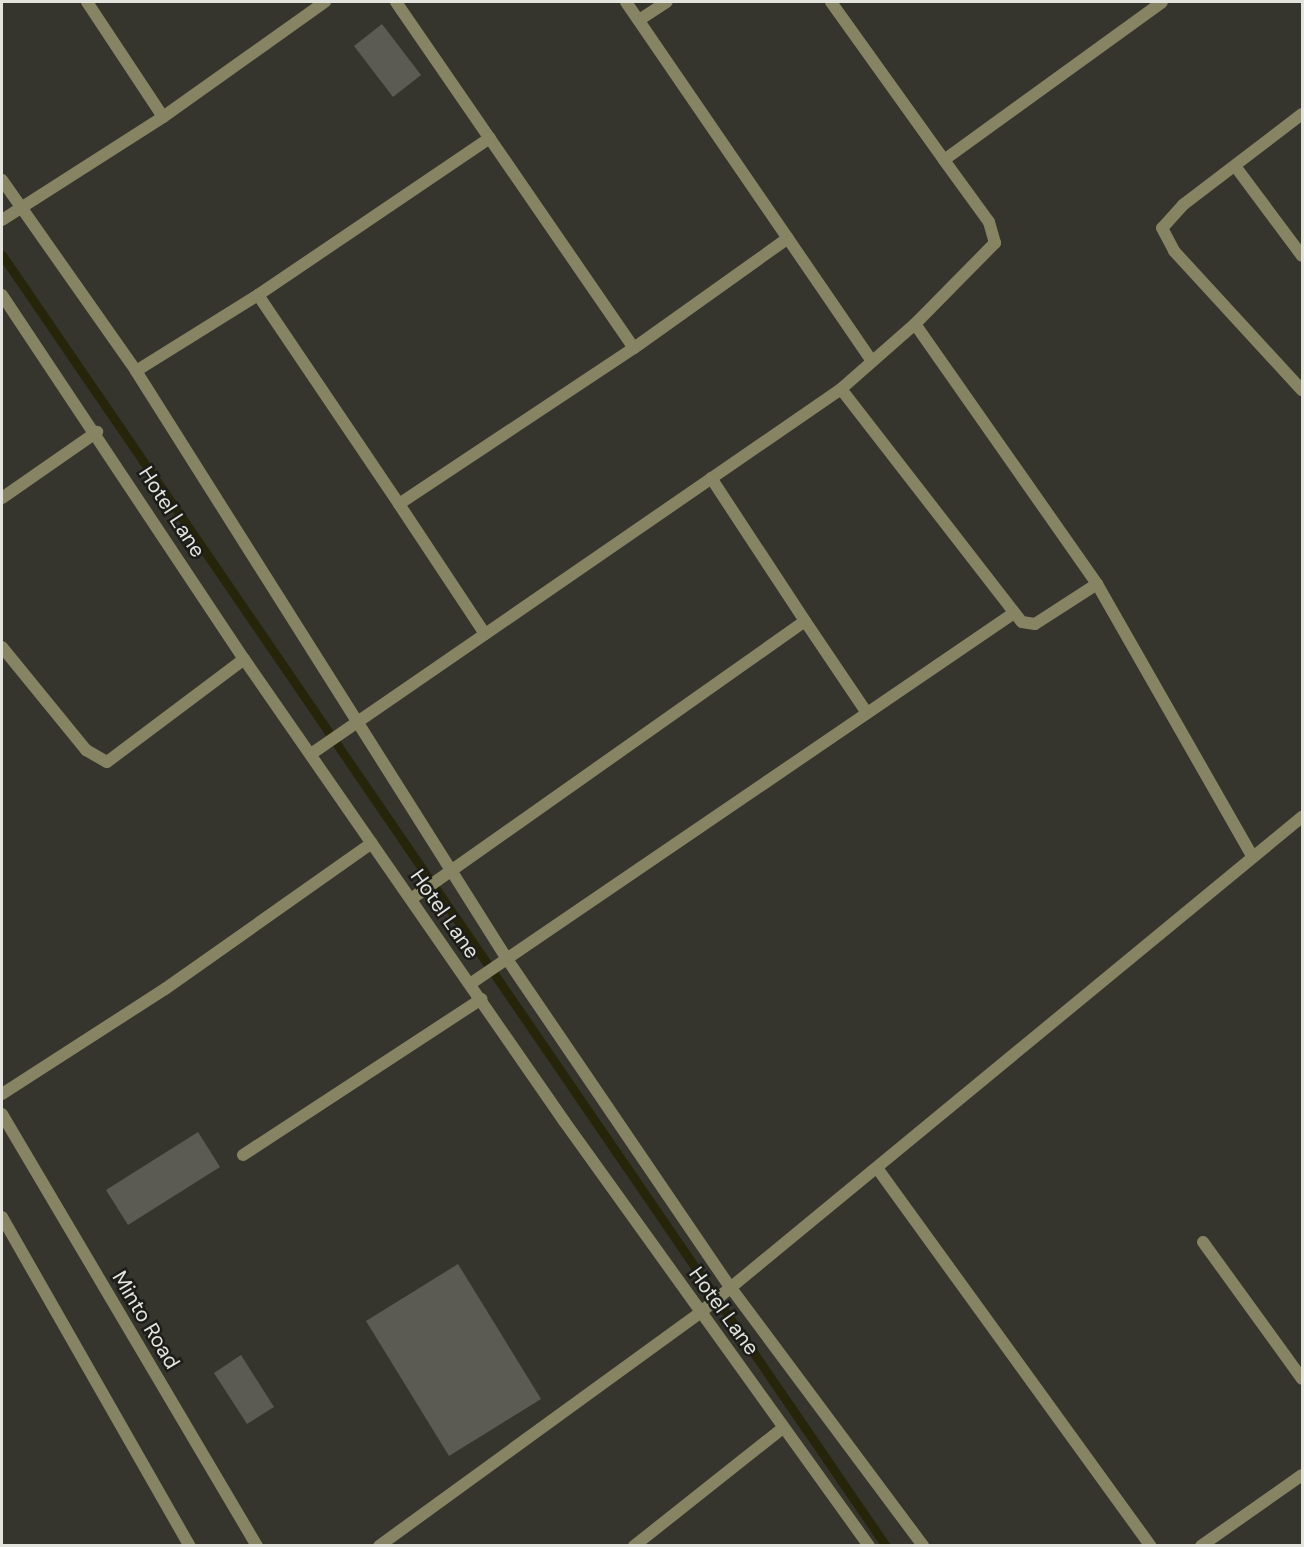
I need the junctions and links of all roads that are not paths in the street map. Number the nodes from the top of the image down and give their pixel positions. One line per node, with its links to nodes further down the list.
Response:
1 (87, 2): 10 (street)
2 (325, 2): 10 (street)
3 (396, 2): 11 (street)
4 (627, 2): 8 (street)
5 (667, 2): 8 (street)
6 (831, 2): 12 (street)
7 (1161, 2): 12 (street)
8 (639, 20): 17 (street)
9 (1302, 114): 13 (street)
10 (163, 117): 15 (street)
11 (490, 138): 20 (street); 22 (street)
12 (944, 160): 21 (street)
13 (1235, 166): 18 (street); 26 (street)
14 (2, 180): 15 (street)
15 (19, 207): 16 (street); 24 (street)
16 (2, 220)
17 (788, 238): 22 (street); 23 (street)
18 (1302, 256)
19 (2, 294): 27 (street, Hotel Lane)
20 (258, 295): 24 (street); 30 (street)
21 (915, 324): 23 (street); 31 (street)
22 (634, 348): 30 (street)
23 (871, 360): 25 (street)
24 (136, 371): 38 (street)
25 (841, 389): 28 (street); 32 (street)
26 (1302, 390)
27 (97, 432): 29 (street); 36 (street, Hotel Lane)
28 (711, 478): 33 (street); 34 (street)
29 (2, 498)
30 (399, 504): 34 (street)
31 (1097, 584): 32 (street); 42 (street)
32 (1014, 613): 37 (street)
33 (805, 621): 37 (street); 43 (street)
34 (485, 634): 38 (street)
35 (2, 647): 36 (street)
36 (244, 659): 39 (street, Hotel Lane)
37 (867, 713): 45 (street)
38 (357, 722): 39 (street); 43 (street)
39 (311, 754): 41 (street, Hotel Lane)
40 (1302, 817): 42 (street)
41 (372, 843): 44 (street, Hotel Lane); 48 (street)
42 (1253, 857): 51 (street)
43 (453, 870): 44 (street); 45 (street)
44 (411, 899): 46 (street, Hotel Lane)
45 (507, 958): 46 (street); 54 (street)
46 (470, 984): 47 (street, Hotel Lane)
47 (481, 999): 50 (street); 55 (street, Hotel Lane)
48 (2, 1094)
49 (2, 1114): 60 (street, Minto Road)
50 (243, 1155)
51 (877, 1168): 54 (street); 65 (street)
52 (2, 1217): 59 (street)
53 (1203, 1242): 56 (street)
54 (727, 1291): 55 (street); 64 (street)
55 (701, 1312): 57 (street, Hotel Lane); 61 (street)
56 (1302, 1379)
57 (784, 1427): 62 (street); 63 (street, Hotel Lane)
58 (1302, 1475): 66 (street)
59 (190, 1545)
60 (257, 1545)
61 (379, 1545)
62 (634, 1545)
63 (869, 1545)
64 (923, 1545)
65 (1151, 1545)
66 (1201, 1545)

